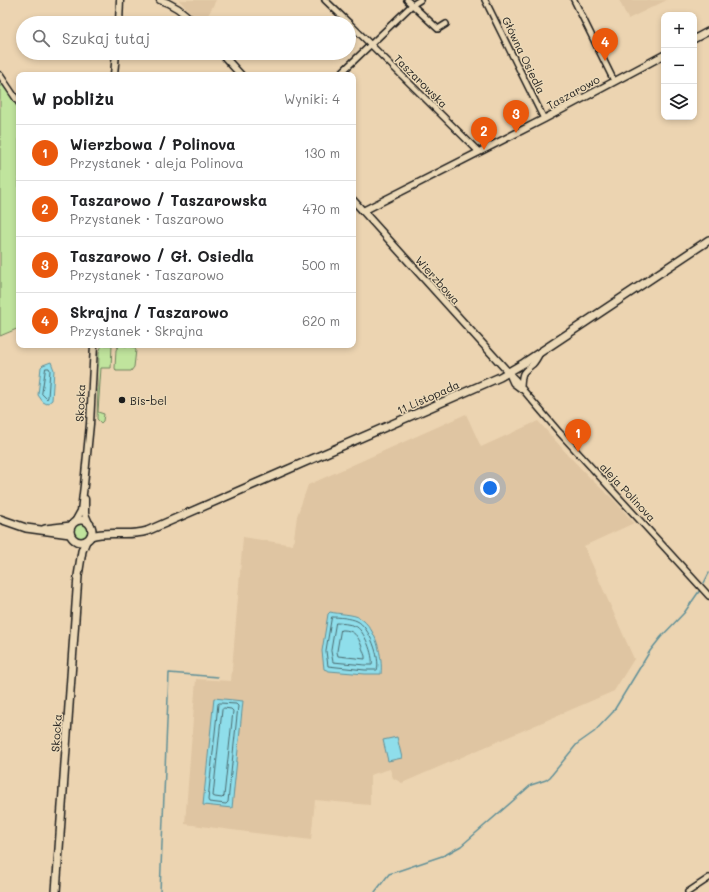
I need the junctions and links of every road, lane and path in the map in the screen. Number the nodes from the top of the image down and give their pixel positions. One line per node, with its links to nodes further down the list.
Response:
1 (120, 0): 9 (street)
2 (160, 0): 10 (street)
3 (325, 0): 11 (street, Taszarowska)
4 (407, 0): 8 (street)
5 (420, 0): 8 (street)
6 (485, 0): 28 (street, Główna Osiedla)
7 (574, 0): 26 (street)
8 (412, 5): 12 (street); 16 (street)
9 (119, 16)
10 (186, 16)
11 (342, 16)
12 (446, 24)
13 (356, 30): 16 (street, Taszarowska)
14 (709, 31): 15 (street)
15 (697, 37)
16 (371, 45): 18 (street); 29 (street, Taszarowska)
17 (661, 56): 26 (street, Taszarowo)
18 (356, 59)
19 (115, 60): 22 (street)
20 (227, 60): 23 (street)
21 (355, 60): 24 (street)
22 (114, 72)
23 (237, 72)
24 (342, 72)
25 (0, 74): 27 (street)
26 (614, 81): 28 (street, Taszarowo)
27 (16, 98)
28 (544, 119): 29 (street, Taszarowo)
29 (479, 152): 31 (street, Taszarowo)
30 (356, 203): 31 (street, Wierzbowa)
31 (363, 211): 35 (street, Wierzbowa)
32 (709, 240): 34 (main road, 11 Listopada)
33 (94, 348): 37 (street, Skocka)
34 (541, 352): 35 (main road, 11 Listopada); 36 (street)
35 (509, 373): 36 (street, aleja Polinova); 44 (main road, 11 Listopada)
36 (522, 389): 48 (street, aleja Polinova)
37 (84, 486): 39 (street, Skocka); 40 (street, Skocka)
38 (0, 519): 42 (main road)
39 (76, 520): 40 (main road); 41 (main road)
40 (90, 524): 44 (main road, 11 Listopada); 45 (main road)
41 (70, 526): 42 (main road); 43 (main road)
42 (41, 530): 43 (main road)
43 (70, 534): 46 (main road)
44 (135, 534): 45 (main road, 11 Listopada)
45 (88, 539): 46 (main road); 47 (main road, Skocka)
46 (75, 540): 47 (main road, Skocka)
47 (78, 576): 50 (main road, Skocka)
48 (709, 596)
49 (709, 878): 51 (street)
50 (56, 892)
51 (688, 892)

